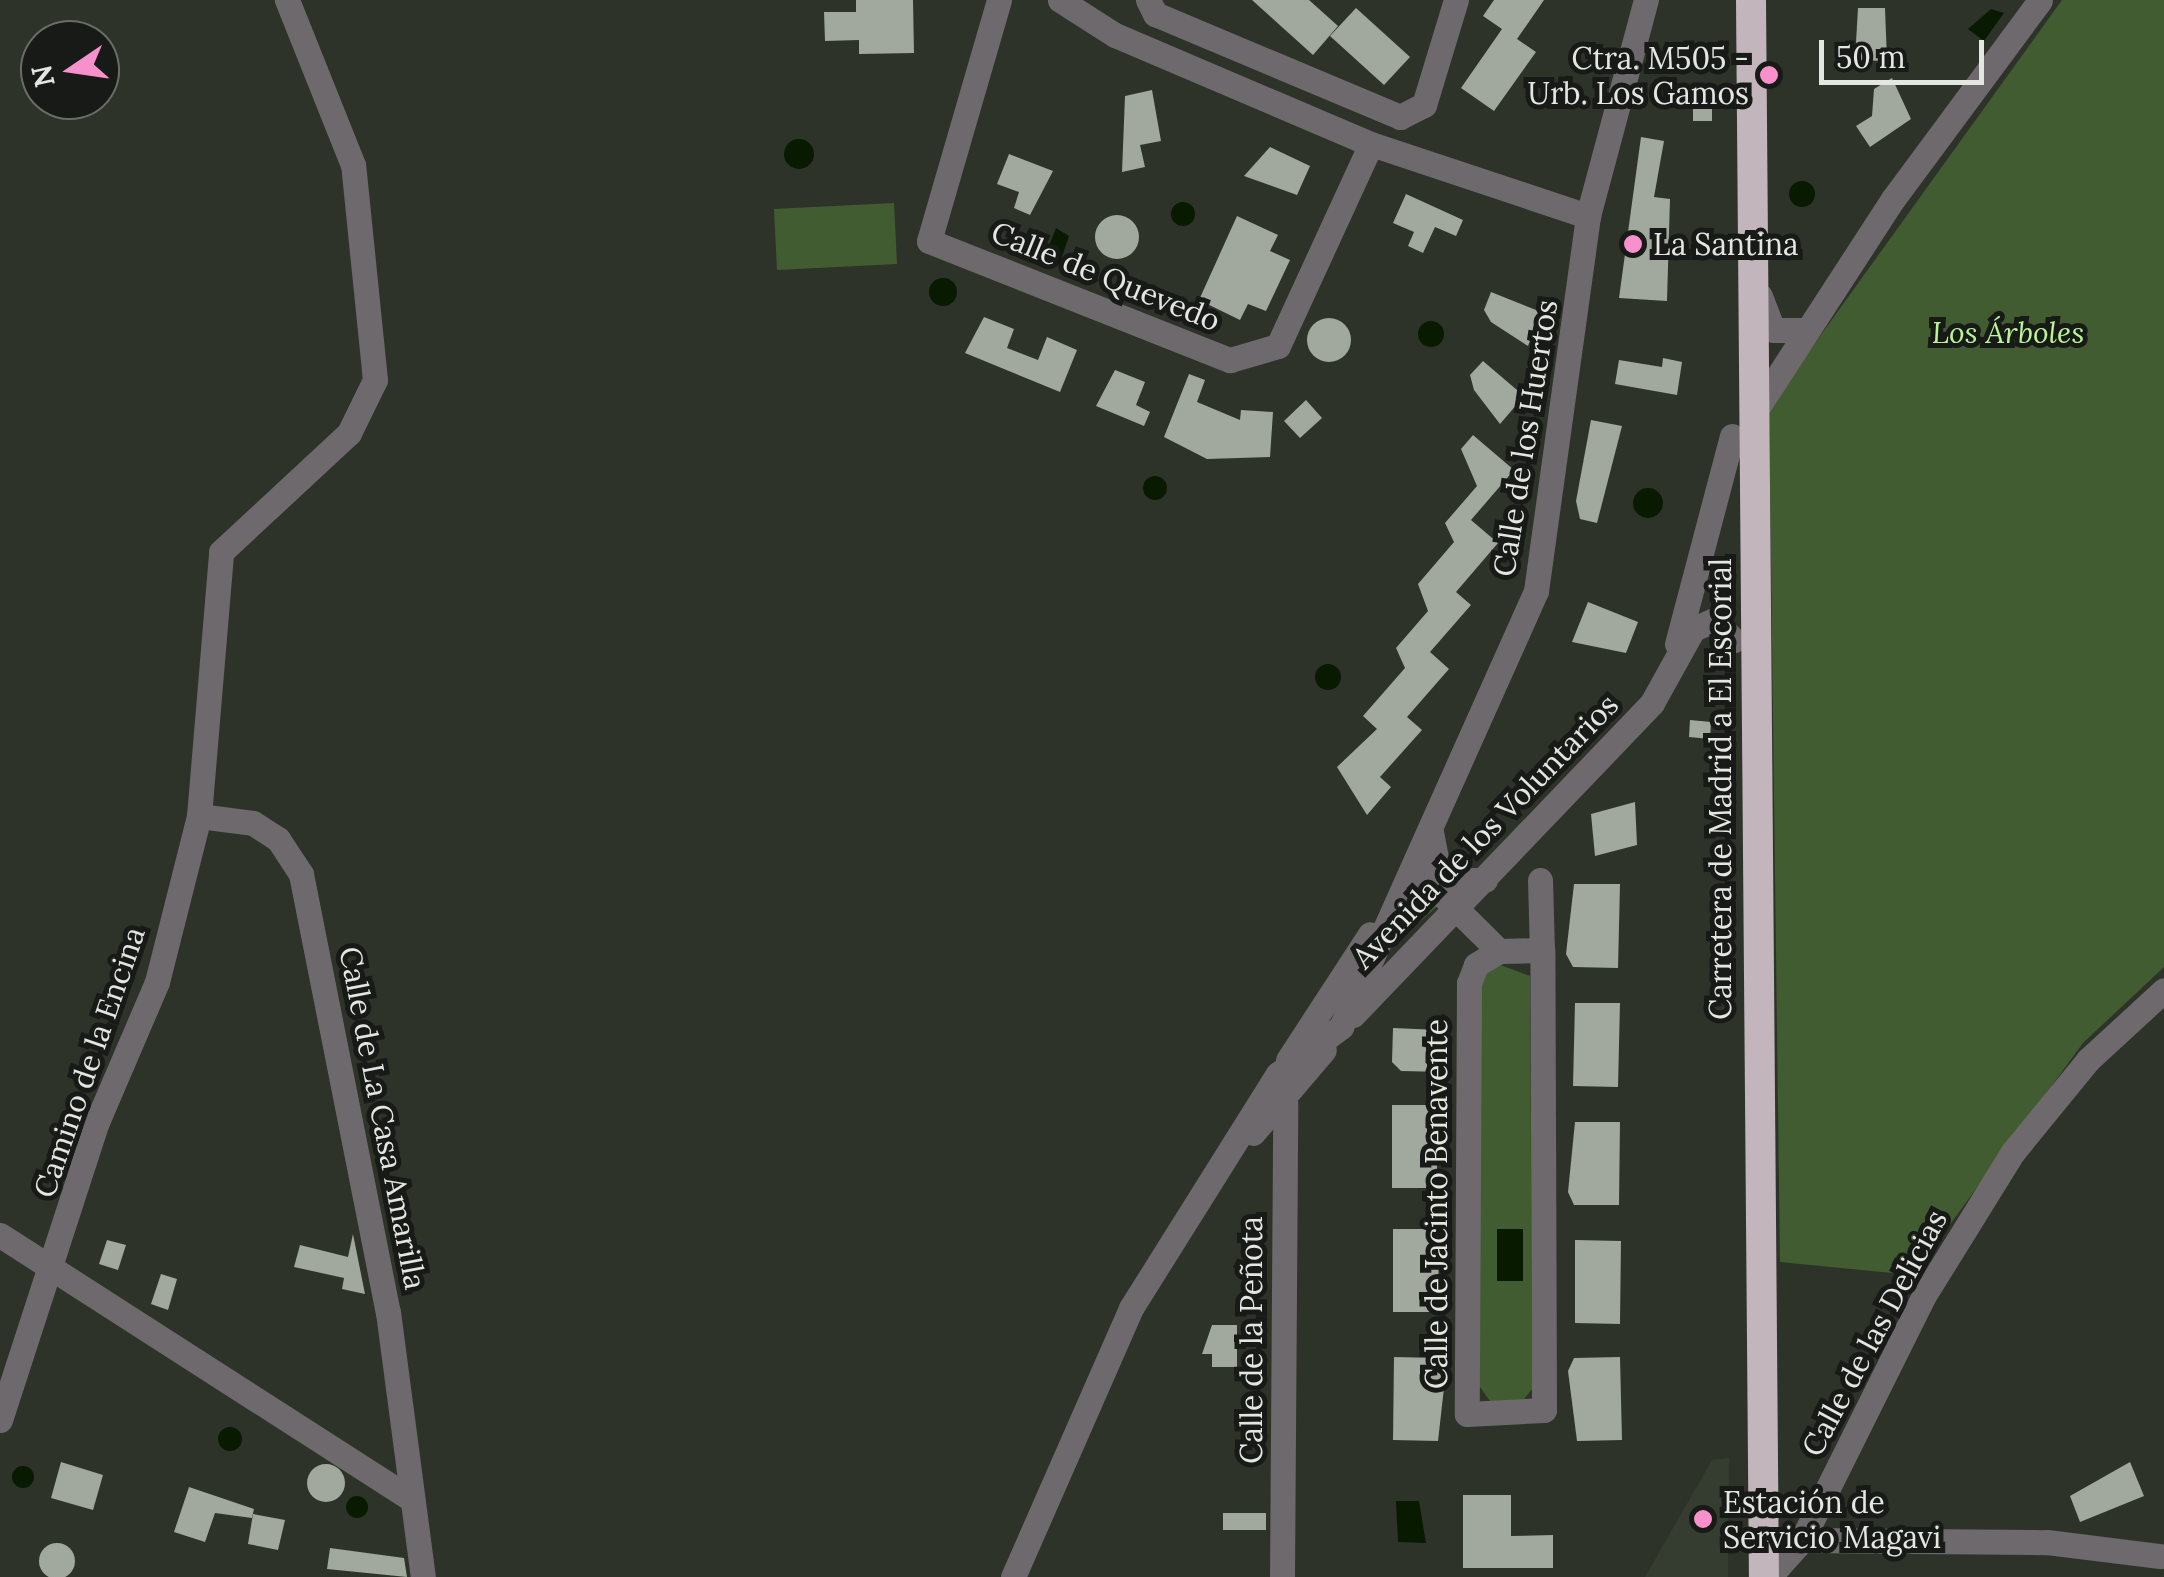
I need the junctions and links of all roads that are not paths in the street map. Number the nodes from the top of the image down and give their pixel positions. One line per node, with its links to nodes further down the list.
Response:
1 (287, 0): 17 (street, Camino de la Encina)
2 (999, 0): 10 (street, Calle de Quevedo)
3 (1060, 0): 10 (street)
4 (1148, 0): 5 (street)
5 (1456, 0)
6 (1646, 0): 12 (street, Calle de los Huertos)
7 (1733, 0): 14 (highway, Carretera de Madrid a El Escorial)
8 (1751, 0): 11 (highway, Carretera de Madrid a El Escorial)
9 (2040, 0): 13 (street, Avenida de los Voluntarios)
10 (1371, 144): 12 (street)
11 (1748, 188): 13 (street); 14 (highway, Carretera de Madrid a El Escorial)
12 (1588, 216): 18 (street, Calle de los Huertos)
13 (1803, 330): 14 (street, Avenida de los Voluntarios)
14 (1742, 426): 15 (highway, Carretera de Madrid a El Escorial); 16 (street, Avenida de los Voluntarios); 36 (highway, Carretera de Madrid a El Escorial)
15 (1733, 640): 16 (street, Avenida de los Voluntarios); 36 (highway, Carretera de Madrid a El Escorial)
16 (1669, 673): 20 (street, Avenida de los Voluntarios)
17 (199, 816): 31 (street, Camino de la Encina); 33 (street, Calle de La Casa Amarilla)
18 (1431, 832): 19 (street, Calle de los Huertos); 20 (street)
19 (1414, 867): 22 (street); 26 (street, Calle de los Huertos); 27 (street, Calle de los Huertos)
20 (1485, 880): 22 (street, Avenida de los Voluntarios)
21 (1540, 880): 23 (street, Calle de Jacinto Benavente)
22 (1460, 906): 24 (street); 26 (street, Avenida de los Voluntarios)
23 (1542, 950): 24 (street); 24 (street, Calle de Jacinto Benavente)
24 (1498, 952)
25 (2164, 990): 34 (street, Calle de las Delicias)
26 (1341, 1028): 27 (street, Avenida de los Voluntarios); 28 (street, Avenida de los Voluntarios)
27 (1278, 1074): 29 (street, Avenida de los Voluntarios)
28 (1286, 1103): 29 (street, Avenida de los Voluntarios); 39 (street, Calle de la Peñota)
29 (1234, 1150): 38 (street, Avenida de los Voluntarios)
30 (0, 1235): 31 (street)
31 (55, 1263): 32 (street, Camino de la Encina); 33 (street)
32 (0, 1420)
33 (412, 1500): 37 (street, Calle de La Casa Amarilla)
34 (1802, 1540): 35 (street); 36 (street, Calle de las Delicias)
35 (2160, 1556)
36 (1758, 1574)
37 (423, 1577)
38 (1013, 1577)
39 (1282, 1577)

